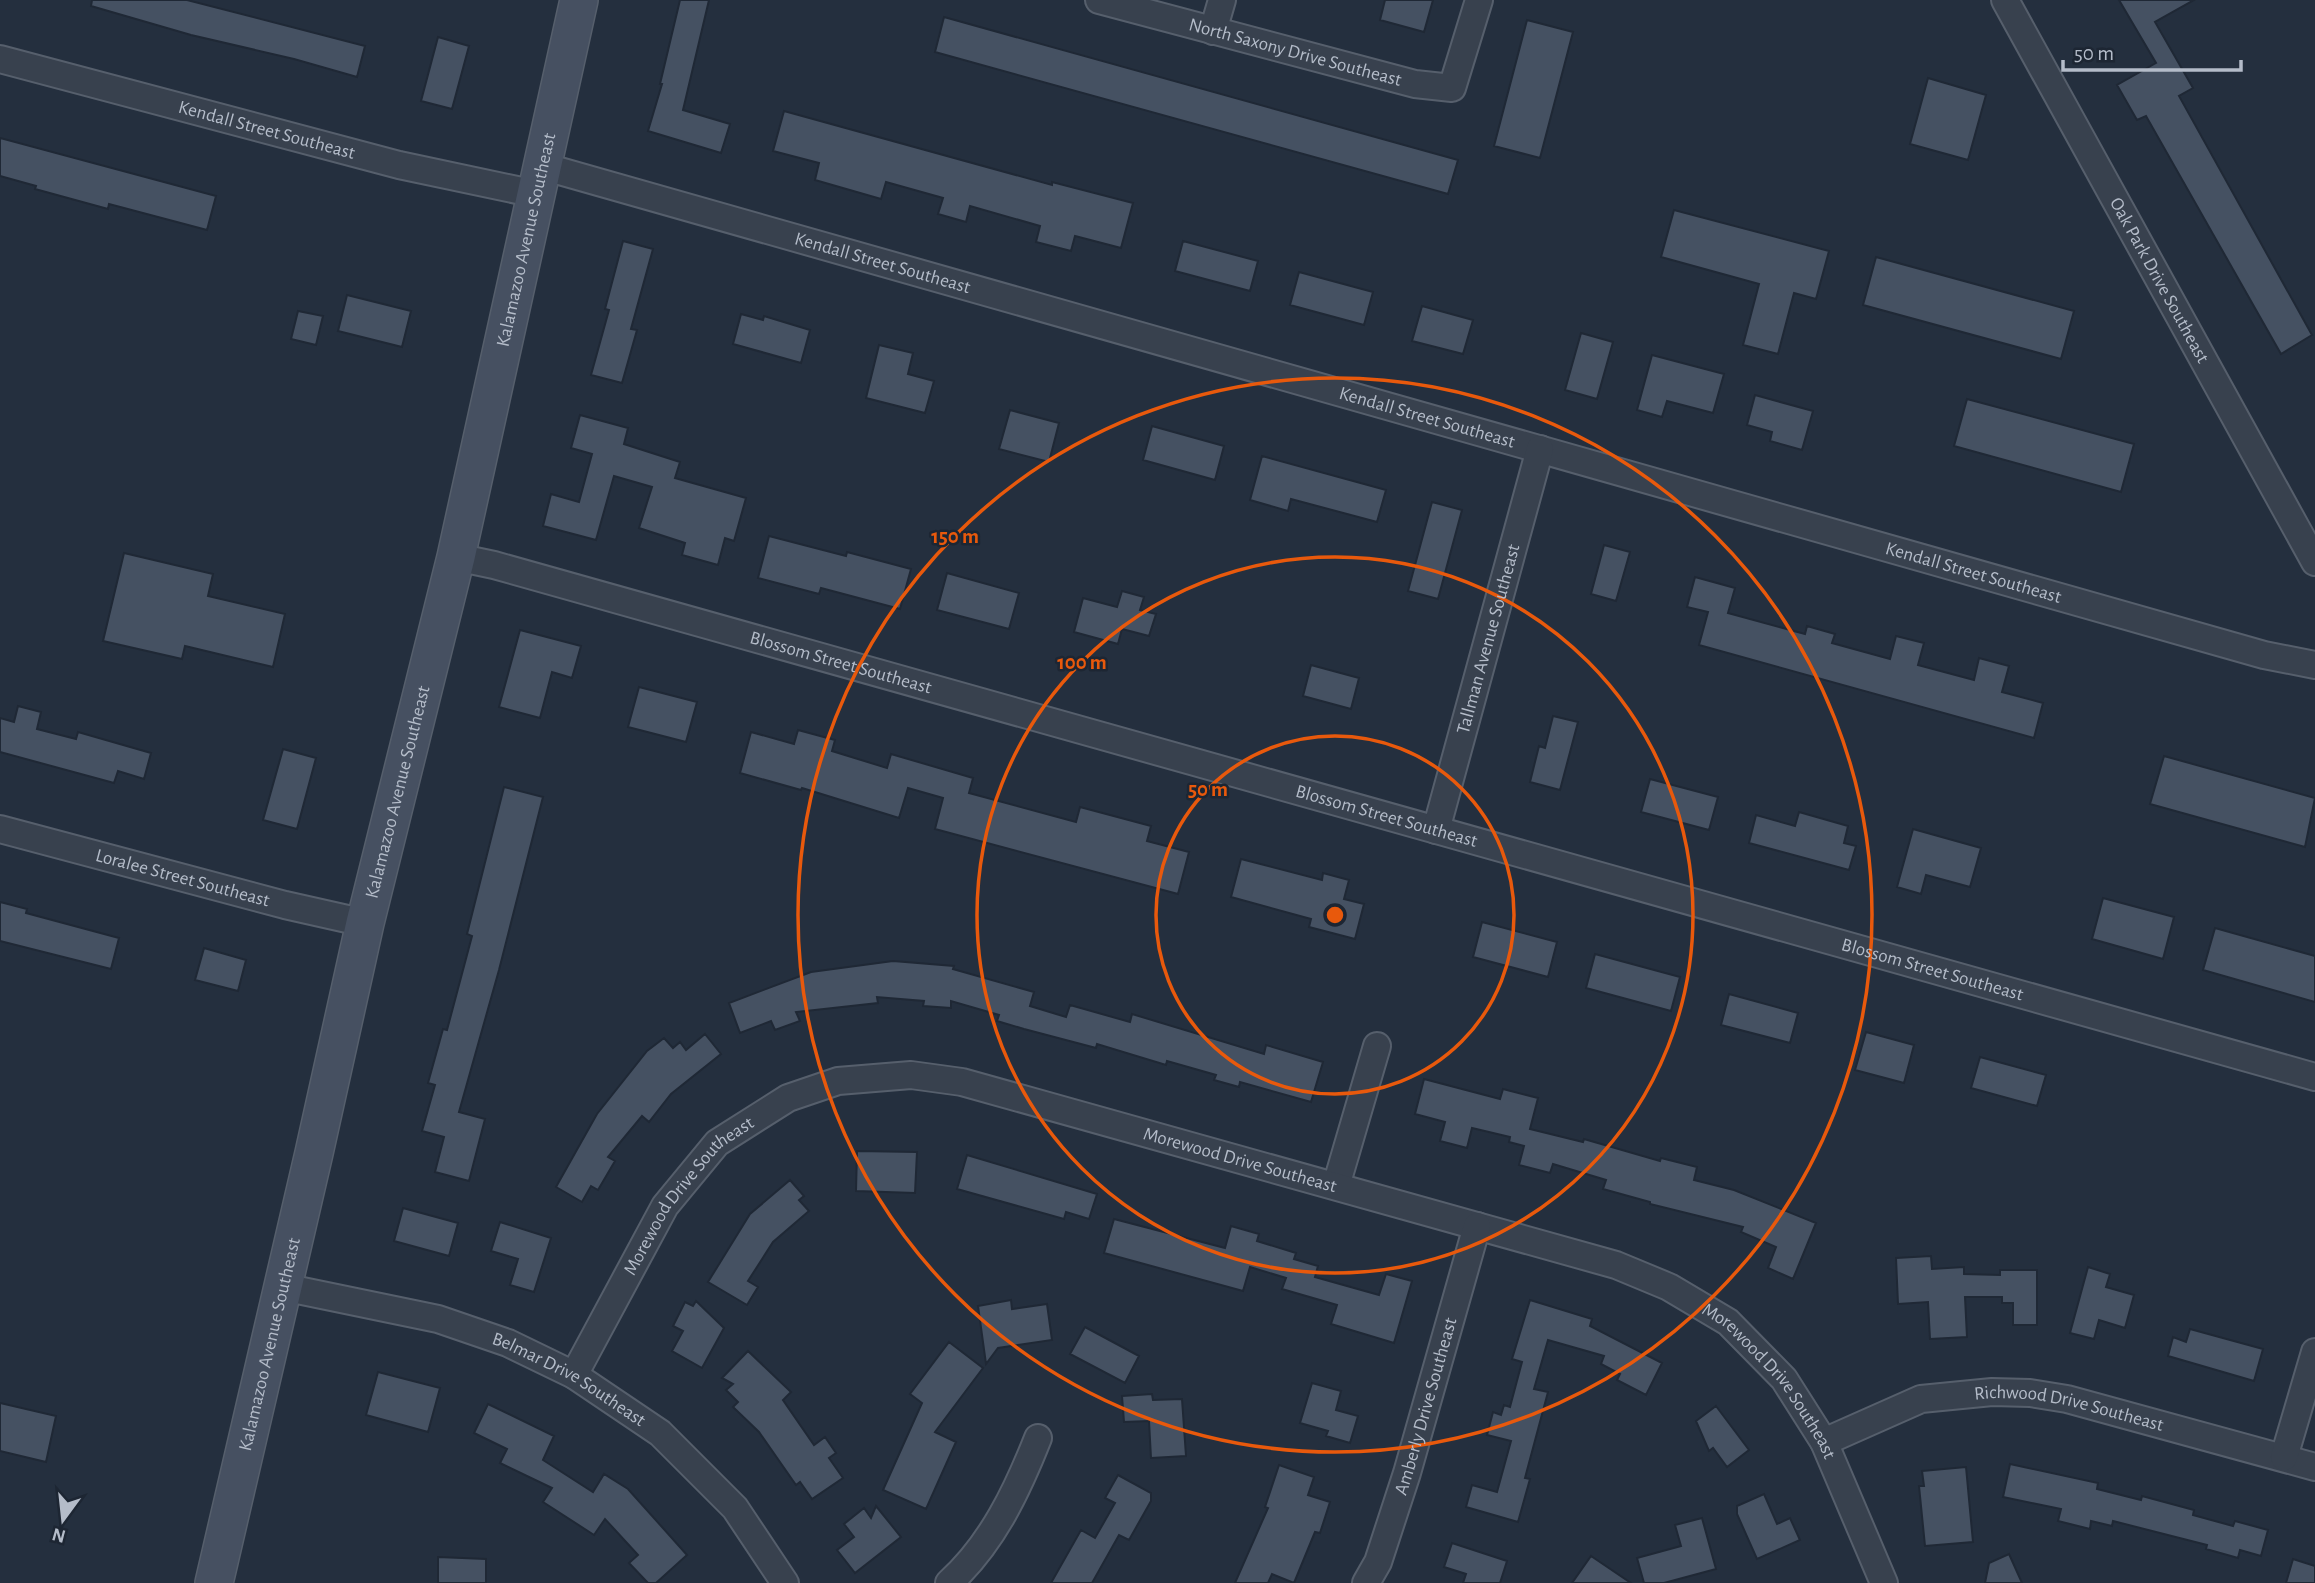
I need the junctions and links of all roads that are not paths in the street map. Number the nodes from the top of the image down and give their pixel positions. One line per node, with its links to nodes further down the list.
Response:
1 (579, 0): 8 (main road, Kalamazoo Avenue Southeast)
2 (1099, 0): 6 (street, North Saxony Drive Southeast)
3 (1222, 0): 6 (street)
4 (1479, 0): 6 (street, North Saxony Drive Southeast)
5 (2005, 0): 11 (street, Oak Park Drive Southeast)
6 (1213, 31)
7 (0, 59): 8 (street, Kendall Street Southeast)
8 (539, 180): 9 (street, Kendall Street Southeast); 10 (main road, Kalamazoo Avenue Southeast)
9 (1540, 449): 12 (street, Kendall Street Southeast); 14 (street, Tallman Avenue Southeast)
10 (456, 557): 14 (street, Blossom Street Southeast); 15 (main road, Kalamazoo Avenue Southeast)
11 (2315, 562)
12 (2315, 665)
13 (0, 829): 15 (street, Loralee Street Southeast)
14 (1436, 830): 17 (street, Blossom Street Southeast)
15 (365, 923): 20 (main road, Kalamazoo Avenue Southeast)
16 (1377, 1046): 18 (street)
17 (2315, 1077)
18 (1336, 1186): 19 (street, Morewood Drive Southeast); 22 (street, Morewood Drive Southeast)
19 (1477, 1226): 24 (street, Morewood Drive Southeast); 31 (street, Amberly Drive Southeast)
20 (283, 1287): 22 (street, Belmar Drive Southeast); 28 (main road, Kalamazoo Avenue Southeast)
21 (2315, 1352): 25 (street)
22 (574, 1375): 29 (street, Belmar Drive Southeast)
23 (1038, 1438): 30 (street)
24 (1824, 1442): 25 (street, Richwood Drive Southeast); 27 (street, Morewood Drive Southeast)
25 (2284, 1457): 26 (street, Richwood Drive Southeast)
26 (2315, 1466)
27 (1875, 1580)
28 (214, 1583)
29 (785, 1583)
30 (949, 1583)
31 (1366, 1583)

